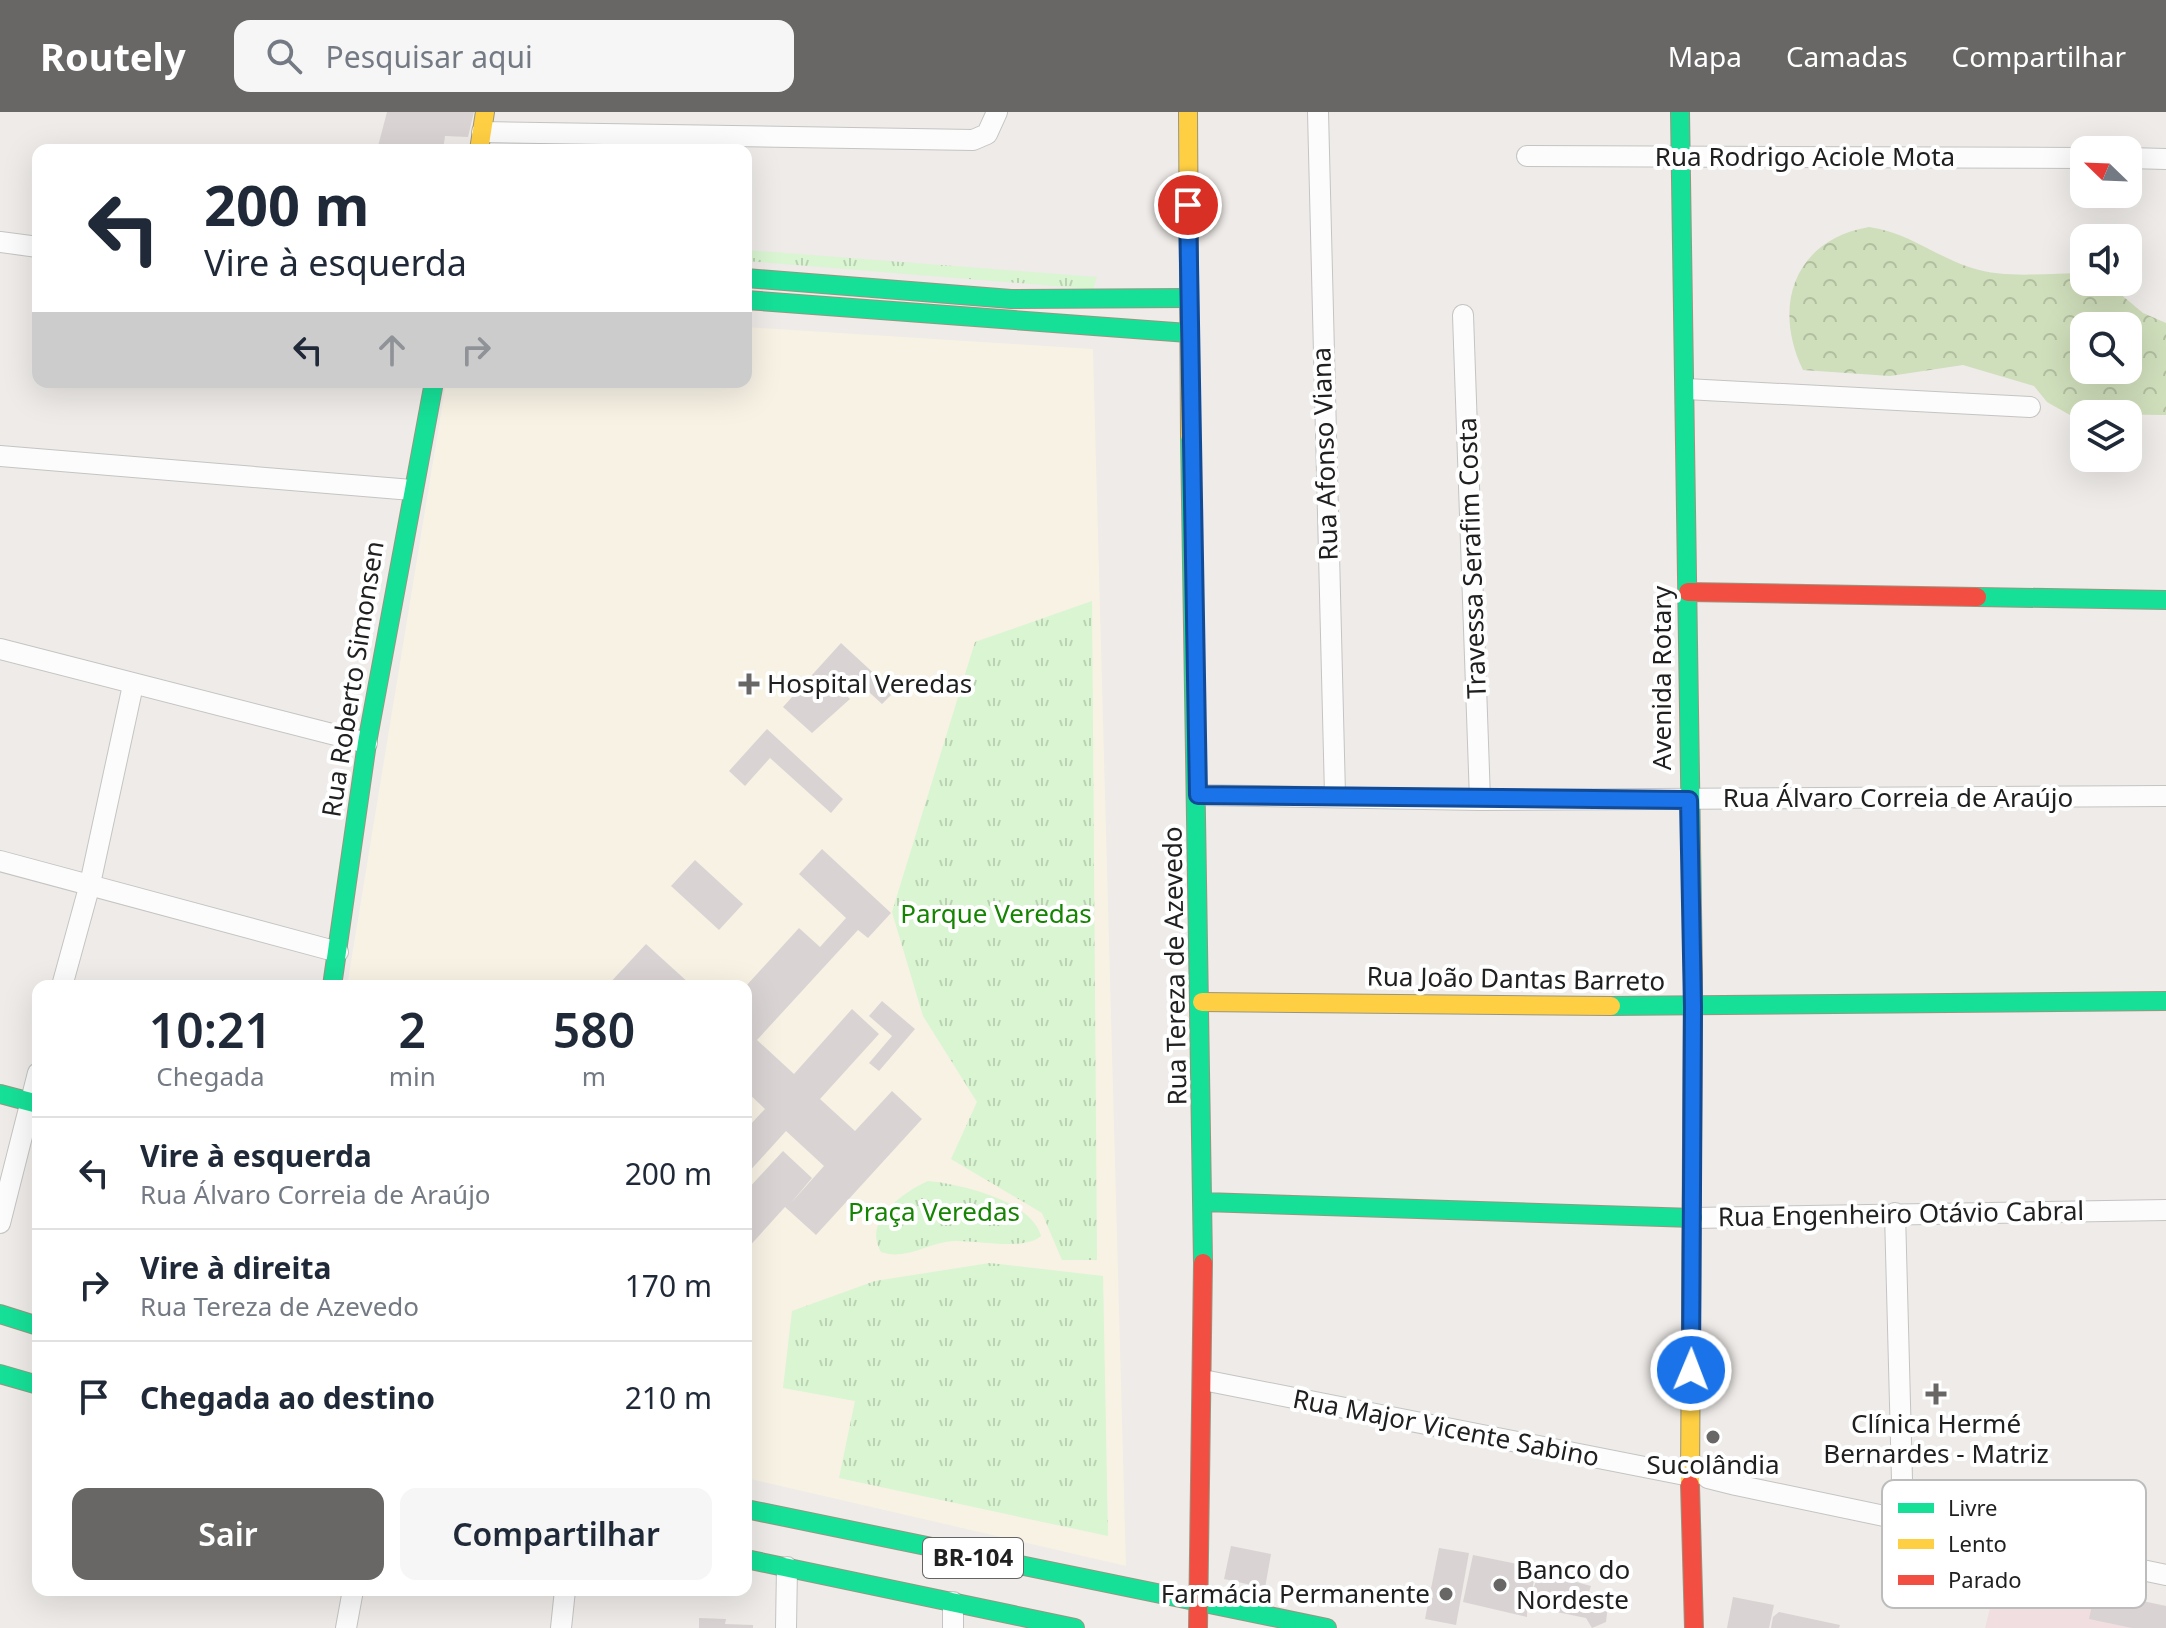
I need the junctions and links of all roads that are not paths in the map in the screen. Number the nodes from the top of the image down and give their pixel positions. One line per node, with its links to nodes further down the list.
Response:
1 (997, 112): 5 (street)
2 (1188, 112): 14 (main road, Rua Tereza de Azevedo)
3 (1318, 112): 29 (street, Rua Afonso Viana)
4 (1680, 112): 7 (main road, Avenida Rotary)
5 (482, 131)
6 (1527, 156): 7 (street, Rua Rodrigo Aciole Mota)
7 (1679, 156): 8 (street, Rua Rodrigo Aciole Mota); 19 (main road, Avenida Rotary)
8 (2070, 158)
9 (2142, 158): 10 (street)
10 (2166, 159)
11 (0, 242): 12 (street)
12 (32, 246)
13 (752, 278): 14 (main road)
14 (1188, 298): 17 (main road, Rua Tereza de Azevedo)
15 (752, 300): 17 (main road)
16 (1463, 315): 31 (street, Travessa Serafim Costa)
17 (1188, 333): 28 (main road, Rua Tereza de Azevedo)
18 (433, 388): 22 (main road, Rua Roberto Simonsen)
19 (1686, 389): 20 (street); 23 (main road, Avenida Rotary)
20 (2030, 407)
21 (0, 456): 22 (street)
22 (412, 490): 27 (main road, Rua Roberto Simonsen)
23 (1688, 592): 24 (main road); 32 (main road, Avenida Rotary)
24 (2166, 600)
25 (0, 649): 26 (street)
26 (133, 685): 27 (street); 34 (street)
27 (367, 743): 35 (main road, Rua Roberto Simonsen)
28 (1198, 795): 29 (street, Rua Álvaro Correia de Araújo); 39 (main road, Rua Tereza de Azevedo)
29 (1335, 795): 31 (street, Rua Álvaro Correia de Araújo)
30 (2166, 796): 32 (street, Rua Álvaro Correia de Araújo)
31 (1480, 800): 32 (street, Rua Álvaro Correia de Araújo)
32 (1689, 800): 40 (main road, Avenida Rotary)
33 (0, 861): 34 (street)
34 (90, 884): 35 (street); 36 (street)
35 (338, 952): 37 (main road, Rua Roberto Simonsen)
36 (64, 980)
37 (333, 980)
38 (2166, 1001): 40 (main road, Rua João Dantas Barreto)
39 (1202, 1002): 40 (main road, Rua João Dantas Barreto); 44 (main road, Rua Tereza de Azevedo)
40 (1693, 1007): 47 (main road, Avenida Rotary)
41 (0, 1094): 42 (main road)
42 (32, 1102)
43 (32, 1110): 48 (street)
44 (1204, 1202): 47 (main road, Rua Engenheiro Otávio Cabral); 52 (main road, Rua Tereza de Azevedo)
45 (2166, 1210): 46 (street, Rua Engenheiro Otávio Cabral)
46 (1895, 1213): 47 (street, Rua Engenheiro Otávio Cabral); 55 (street)
47 (1693, 1218): 54 (main road, Avenida Rotary)
48 (0, 1223)
49 (0, 1314): 50 (main road)
50 (32, 1324)
51 (0, 1374): 53 (main road)
52 (1203, 1380): 54 (street, Rua Major Vicente Sabino); 66 (main road, Rua Tereza de Azevedo)
53 (32, 1383)
54 (1690, 1468): 56 (street, Rua Major Vicente Sabino); 58 (main road, Avenida Rotary)
55 (1902, 1480)
56 (1736, 1485): 58 (street, Rua Major Vicente Sabino); 59 (street, Rua Major Vicente Sabino)
57 (752, 1510): 66 (main road, BR-104)
58 (1691, 1511): 75 (main road, Avenida Rotary)
59 (1882, 1514)
60 (752, 1560): 61 (main road, BR-104)
61 (787, 1567): 67 (main road, BR-104); 70 (street)
62 (2146, 1571): 63 (street, Rua Major Vicente Sabino)
63 (2166, 1575)
64 (352, 1596): 68 (street)
65 (564, 1596): 69 (street)
66 (1201, 1600): 73 (main road, Rua Tereza de Azevedo); 74 (main road, BR-104)
67 (953, 1602): 71 (street); 72 (main road, BR-104)
68 (346, 1628)
69 (561, 1628)
70 (786, 1628)
71 (953, 1628)
72 (1075, 1628)
73 (1198, 1628)
74 (1327, 1628)
75 (1694, 1628)

